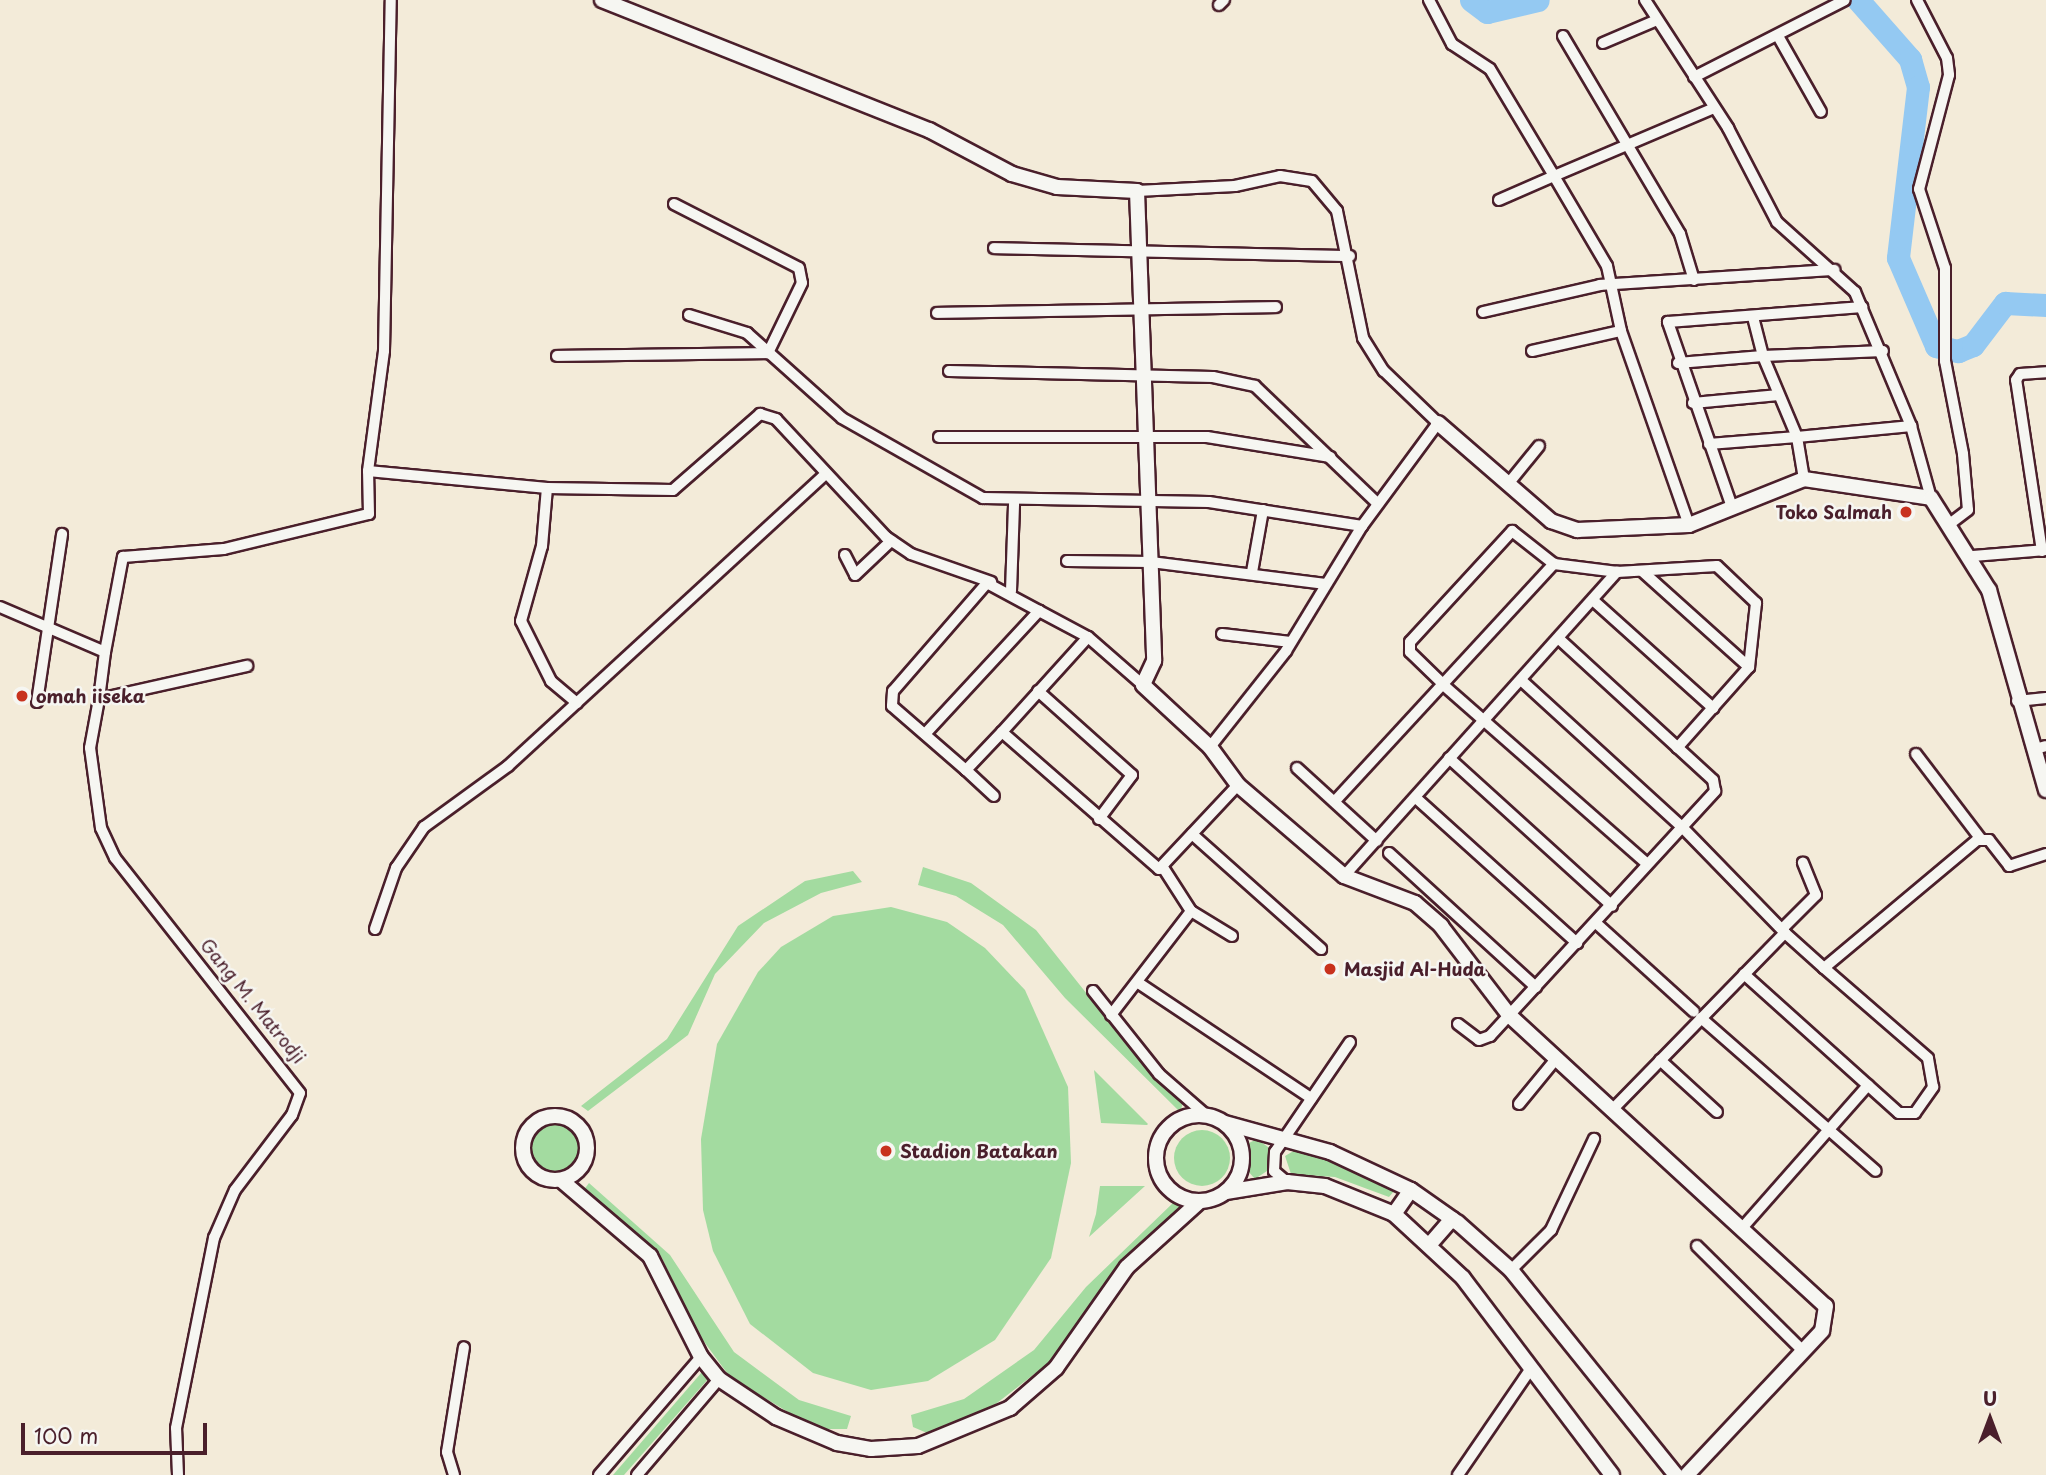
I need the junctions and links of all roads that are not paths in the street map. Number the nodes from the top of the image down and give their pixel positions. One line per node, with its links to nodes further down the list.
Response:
1 (391, 0): 52 (street)
2 (602, 0): 16 (street)
3 (1429, 0): 15 (street)
4 (1645, 0): 7 (street)
5 (1845, 0): 9 (street)
6 (1917, 0): 63 (street)
7 (1657, 20): 10 (street); 11 (street)
8 (1563, 36): 14 (street)
9 (1778, 36): 11 (street); 13 (street)
10 (1603, 43)
11 (1694, 77): 12 (street)
12 (1714, 108): 14 (street); 22 (street)
13 (1821, 111)
14 (1628, 145): 15 (street); 23 (street)
15 (1554, 176): 17 (street); 24 (street)
16 (1137, 191): 20 (street); 21 (street)
17 (1499, 200)
18 (674, 204): 35 (street)
19 (994, 248): 20 (street)
20 (1142, 250): 21 (street); 27 (street)
21 (1349, 256): 44 (street)
22 (1835, 270): 23 (street); 26 (street)
23 (1694, 280): 24 (street)
24 (1613, 285): 28 (street); 32 (street)
25 (1276, 307): 27 (street)
26 (1862, 307): 31 (street); 34 (street)
27 (1143, 309): 29 (street); 41 (street)
28 (1483, 312)
29 (937, 313)
30 (689, 315): 35 (street)
31 (1753, 317): 37 (street); 38 (street)
32 (1621, 331): 33 (street); 64 (street)
33 (1532, 351)
34 (1883, 351): 37 (street); 45 (street)
35 (768, 353): 36 (street); 59 (street)
36 (557, 356)
37 (1763, 356): 38 (street); 42 (street)
38 (1678, 363): 43 (street)
39 (949, 371): 41 (street)
40 (2046, 372): 68 (street)
41 (1146, 374): 48 (street); 51 (street)
42 (1779, 395): 43 (street); 46 (street)
43 (1693, 403): 49 (street)
44 (1438, 423): 55 (street); 60 (street)
45 (1911, 426): 46 (street); 57 (street)
46 (1797, 437): 49 (street); 54 (street)
47 (939, 438): 48 (street)
48 (1147, 438): 51 (street); 58 (street)
49 (1709, 444): 61 (street)
50 (1539, 446): 55 (street)
51 (1330, 457): 60 (street)
52 (369, 471): 56 (street); 88 (street)
53 (825, 474): 56 (street); 67 (street); 99 (street)
54 (1804, 479): 57 (street); 61 (street)
55 (1508, 484): 64 (street)
56 (547, 488): 99 (street)
57 (1931, 498): 63 (street)
58 (1149, 499): 59 (street); 62 (street); 72 (street)
59 (1014, 503): 79 (street)
60 (1377, 503): 65 (street)
61 (1732, 507): 64 (street)
62 (1263, 510): 65 (street); 75 (street)
63 (1951, 523): 70 (street)
64 (1689, 525)
65 (1362, 526): 78 (street)
66 (62, 534): 83 (street)
67 (891, 541): 69 (street); 77 (street)
68 (2044, 550): 70 (street)
69 (845, 555)
70 (1973, 556): 97 (street)
71 (1067, 561): 72 (street)
72 (1151, 562): 75 (street); 91 (street)
73 (1554, 564): 76 (street); 93 (street); 93 (street)
74 (1642, 571): 76 (street); 90 (street); 90 (street)
75 (1252, 572): 78 (street)
76 (1617, 572): 80 (street)
77 (991, 582): 79 (street); 103 (street)
78 (1326, 584): 87 (street)
79 (1011, 591): 82 (street)
80 (1595, 602): 86 (street); 100 (street)
81 (0, 607): 83 (street)
82 (1039, 611): 85 (street); 103 (street)
83 (45, 628): 88 (street); 98 (street)
84 (1222, 634): 87 (street)
85 (1087, 637): 91 (street); 94 (street)
86 (1559, 639): 92 (street); 106 (street)
87 (1291, 642): 104 (street)
88 (106, 652): 96 (street)
89 (247, 666): 96 (street)
90 (1749, 667): 100 (street)
91 (1149, 673): 104 (street)
92 (1521, 680): 101 (street); 117 (street)
93 (1445, 686): 101 (street); 115 (street)
94 (1038, 691): 102 (street); 116 (street)
95 (2046, 698): 97 (street)
96 (99, 699): 174 (street, Gang M. Matrodji)
97 (2017, 701): 105 (street)
98 (37, 702)
99 (577, 703): 131 (street)
100 (1713, 708): 106 (street)
101 (1485, 721): 108 (street); 123 (street)
102 (1002, 732): 110 (street); 116 (street)
103 (925, 734): 110 (street)
104 (1210, 747): 111 (street)
105 (2040, 747): 112 (street)
106 (1677, 748): 117 (street)
107 (1916, 754): 119 (street)
108 (1449, 758): 114 (street); 127 (street)
109 (1297, 768): 115 (street)
110 (966, 770): 113 (street)
111 (1238, 785): 118 (street); 126 (street)
112 (2045, 785)
113 (994, 796)
114 (1416, 798): 120 (street); 133 (street)
115 (1335, 801): 120 (street)
116 (1099, 819): 125 (street)
117 (1682, 827): 123 (street); 130 (street)
118 (1192, 834): 125 (street); 134 (street)
119 (1980, 838): 122 (street); 135 (street)
120 (1377, 841): 126 (street)
121 (1389, 853): 138 (street)
122 (2046, 854)
123 (1646, 862): 127 (street)
124 (1803, 862): 130 (street)
125 (1164, 869): 128 (street)
126 (1344, 876): 141 (street)
127 (1612, 906): 129 (street)
128 (1191, 911): 132 (street); 137 (street)
129 (1596, 923): 133 (street); 142 (street)
130 (1781, 927): 135 (street); 136 (street)
131 (375, 929)
132 (1232, 936)
133 (1577, 943): 138 (street)
134 (1321, 949)
135 (1824, 968): 147 (street)
136 (1744, 974): 142 (street); 147 (street)
137 (1140, 984): 140 (street); 148 (street)
138 (1536, 987): 141 (street)
139 (1093, 991): 140 (street)
140 (1111, 1015): 152 (street)
141 (1509, 1015): 143 (street); 145 (street)
142 (1698, 1015): 146 (street); 154 (street)
143 (1458, 1024)
144 (1350, 1042): 148 (street)
145 (1556, 1059): 149 (street); 150 (street)
146 (1660, 1060): 150 (street); 151 (street)
147 (1868, 1085): 154 (street)
148 (1311, 1098): 155 (street)
149 (1519, 1104)
150 (1611, 1111): 165 (street)
151 (1717, 1112)
152 (1206, 1115): 153 (street); 162 (street)
153 (1225, 1123): 155 (street); 161 (street)
154 (1826, 1133): 157 (street); 165 (street)
155 (1283, 1139): 159 (street); 160 (street)
156 (1594, 1139): 168 (street)
157 (1876, 1171)
158 (561, 1180): 158 (street); 171 (street)
159 (1287, 1182): 161 (street); 163 (street)
160 (1411, 1190): 163 (street); 164 (street)
161 (1226, 1192): 162 (street)
162 (1200, 1201): 173 (street)
163 (1394, 1214): 166 (street)
164 (1452, 1219): 166 (street); 168 (street)
165 (1743, 1227): 170 (street)
166 (1431, 1244): 172 (street)
167 (1697, 1246): 170 (street)
168 (1511, 1270): 180 (street)
169 (464, 1346): 175 (street)
170 (1804, 1351): 181 (street)
171 (701, 1357): 173 (street); 176 (street)
172 (1530, 1370): 178 (street); 179 (street)
173 (719, 1379): 177 (street)
174 (178, 1475)
175 (454, 1475)
176 (599, 1475)
177 (637, 1475)
178 (1458, 1475)
179 (1612, 1475)
180 (1676, 1475)
181 (1687, 1475)

